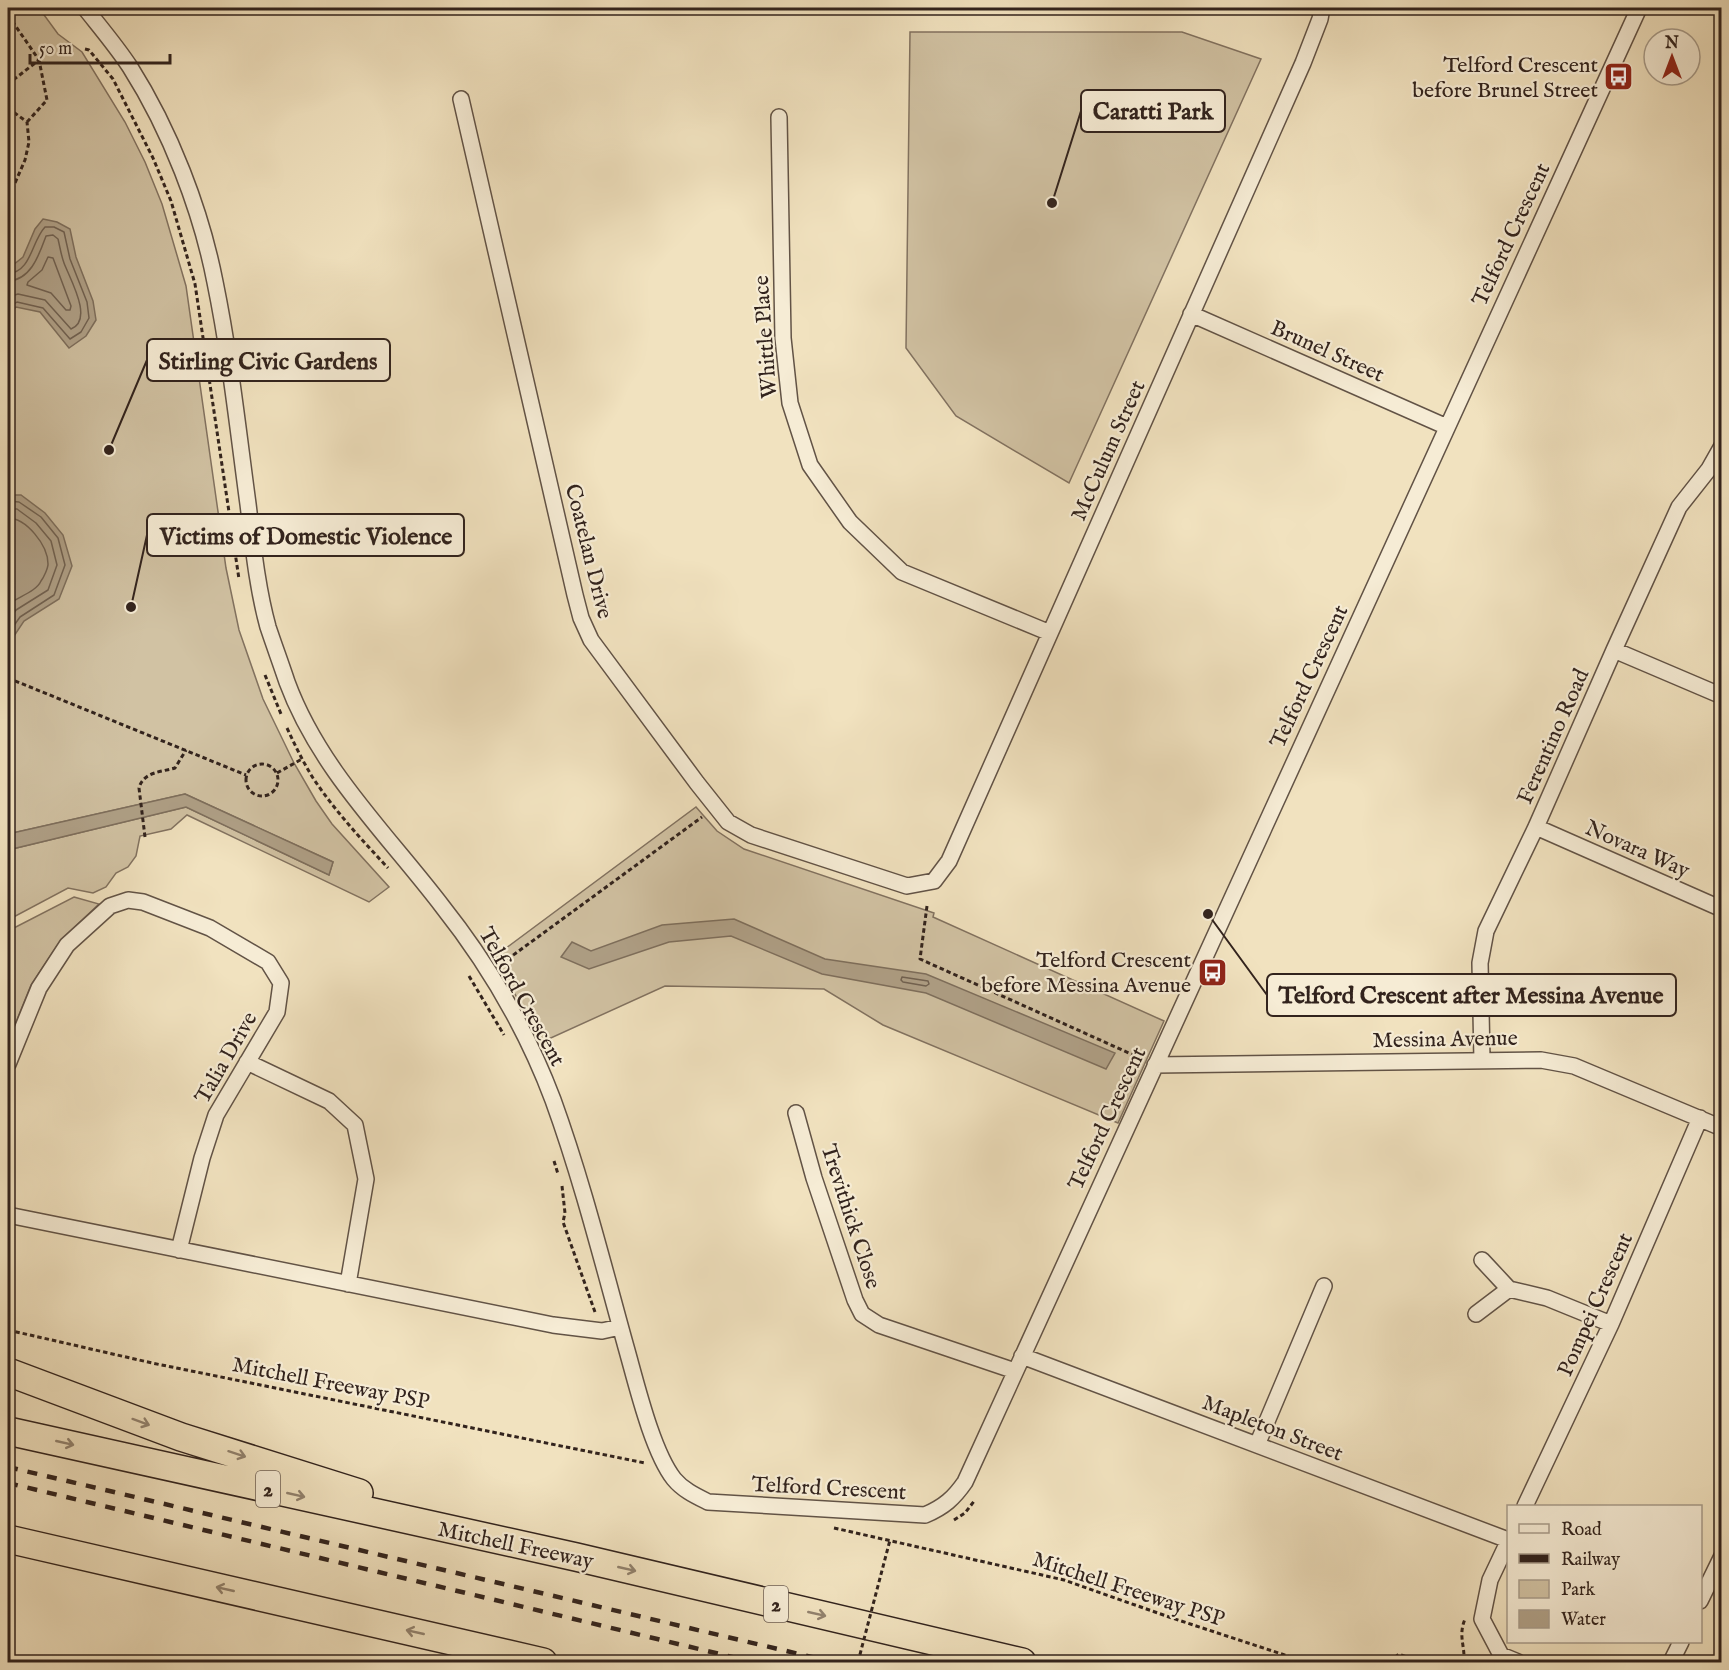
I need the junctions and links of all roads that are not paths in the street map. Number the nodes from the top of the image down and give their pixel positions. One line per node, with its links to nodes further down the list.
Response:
1 (86, 8): 31 (street, Telford Crescent)
2 (1322, 8): 6 (street, McCulum Street)
3 (1639, 8): 7 (street, Telford Crescent)
4 (461, 99): 14 (street, Coatelan Drive)
5 (779, 117): 10 (street, Whittle Place)
6 (1191, 314): 7 (street, Brunel Street); 10 (street, McCulum Street)
7 (1447, 427): 19 (street, Telford Crescent)
8 (1722, 446): 9 (street, Ferentino Road)
9 (1715, 472): 11 (street, Ferentino Road)
10 (1050, 633): 14 (street, McCulum Street)
11 (1614, 650): 12 (street); 13 (street, Ferentino Road)
12 (1722, 696)
13 (1536, 827): 15 (street, Novara Way); 16 (street, Ferentino Road)
14 (908, 886)
15 (1722, 909)
16 (1482, 1060): 19 (street, Messina Avenue); 21 (street, Messina Avenue)
17 (247, 1062): 18 (street, Talia Drive); 24 (street, Talia Drive); 26 (street)
18 (8, 1064)
19 (1155, 1065): 32 (street, Telford Crescent)
20 (796, 1113): 32 (street, Trevithick Close)
21 (1700, 1118): 22 (street, Messina Avenue); 30 (street, Pompei Crescent)
22 (1722, 1128)
23 (8, 1215): 24 (street)
24 (179, 1250): 26 (street)
25 (1482, 1260): 28 (street)
26 (348, 1284): 31 (street)
27 (1324, 1286): 35 (street)
28 (1509, 1289): 29 (street); 30 (street)
29 (1476, 1314)
30 (1611, 1324): 36 (street, Pompei Crescent)
31 (620, 1327): 32 (street, Telford Crescent)
32 (1018, 1364): 35 (street, Mapleton Street)
33 (8, 1372): 41 (highway, one-way to 41)
34 (8, 1431): 41 (highway, Mitchell Freeway / 2, one-way to 41)
35 (1257, 1445): 38 (street, Mapleton Street)
36 (1525, 1505)
37 (8, 1539): 42 (highway)
38 (1507, 1540)
39 (1507, 1545): 48 (street)
40 (8, 1546): 42 (highway)
41 (529, 1547): 47 (highway, Mitchell Freeway / 2, one-way to 47)
42 (55, 1550): 46 (highway, one-way to 42)
43 (1722, 1556): 44 (street)
44 (1702, 1599)
45 (1680, 1643): 49 (street)
46 (543, 1662)
47 (1022, 1662)
48 (1518, 1662)
49 (1671, 1662)

